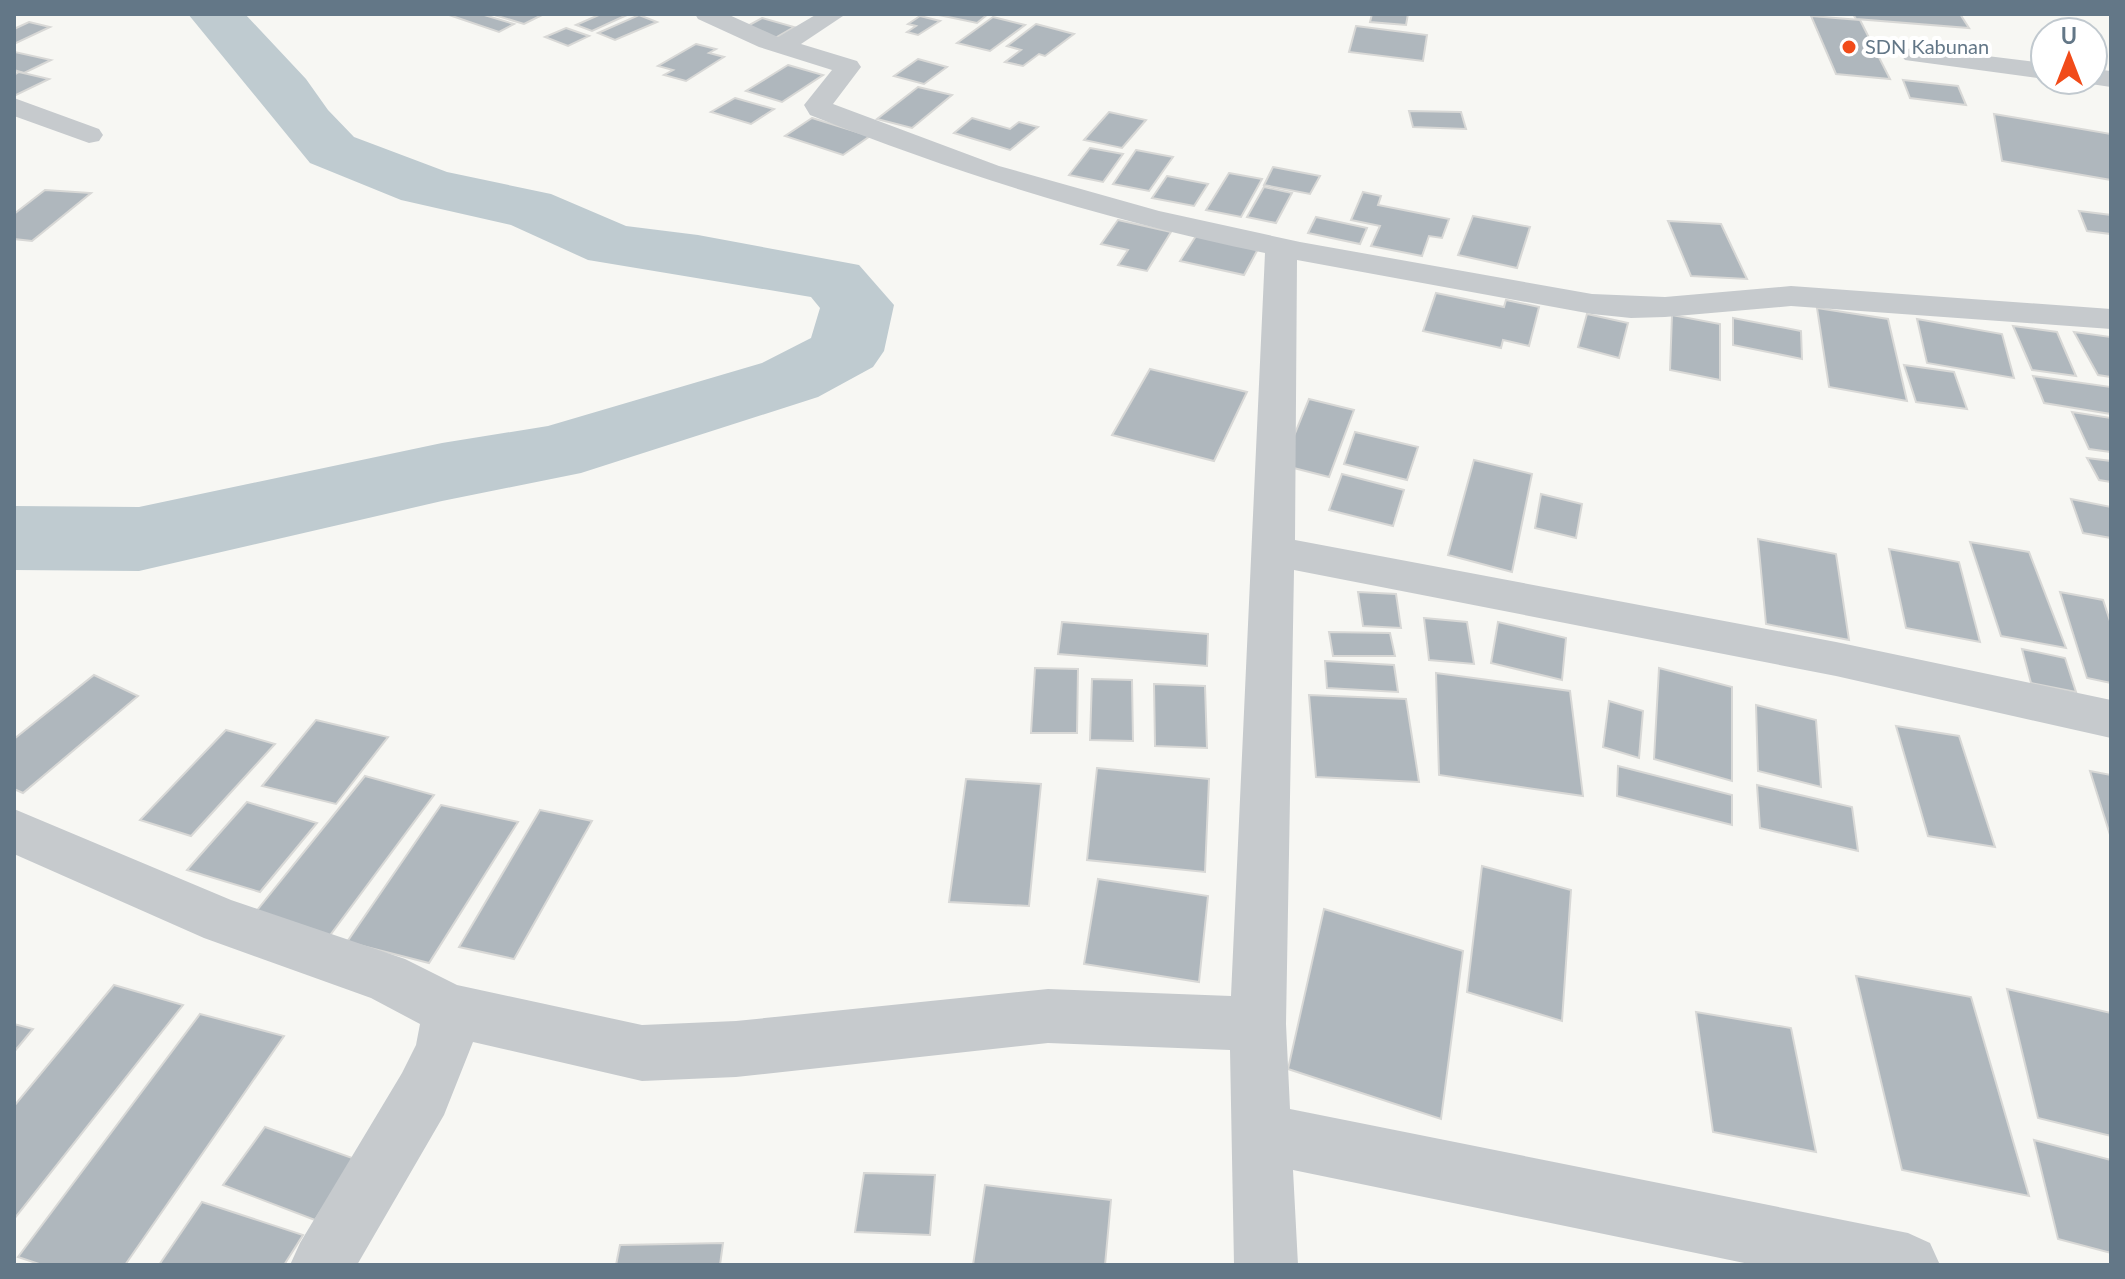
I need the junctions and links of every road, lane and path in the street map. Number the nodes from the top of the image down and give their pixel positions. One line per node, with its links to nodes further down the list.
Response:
1 (707, 14): 3 (street)
2 (834, 14): 3 (street)
3 (780, 46): 8 (street)
4 (1914, 55): 5 (street)
5 (2029, 69)
6 (14, 106): 7 (street)
7 (89, 135)
8 (1281, 247): 9 (street); 10 (street)
9 (2111, 319)
10 (1274, 551): 11 (street); 14 (street)
11 (2111, 719)
12 (14, 831): 13 (street)
13 (450, 1010): 14 (street); 16 (street)
14 (1258, 1024): 15 (street)
15 (1260, 1133): 17 (street); 18 (street)
16 (322, 1265)
17 (1266, 1265)
18 (1908, 1265)

